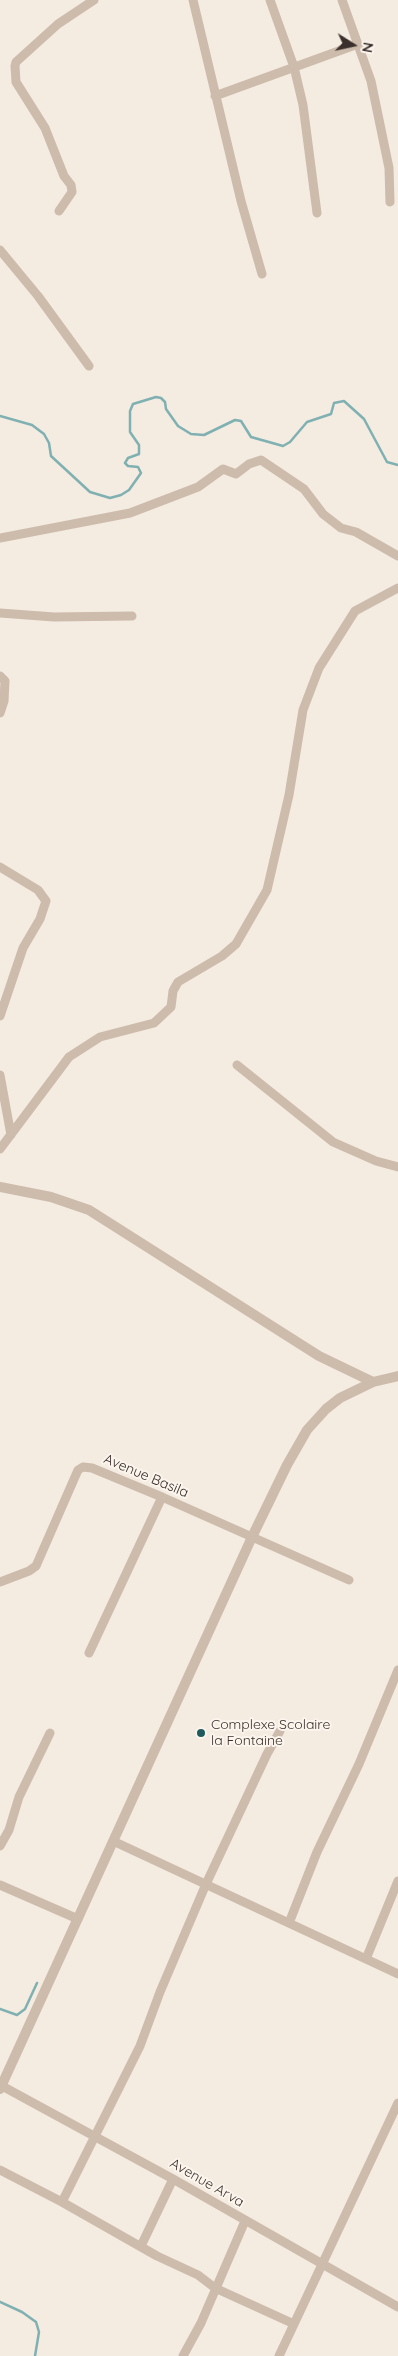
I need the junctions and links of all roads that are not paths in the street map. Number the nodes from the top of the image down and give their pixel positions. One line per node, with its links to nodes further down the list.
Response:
1 (94, 0): 9 (street)
2 (193, 0): 7 (street)
3 (270, 0): 6 (street)
4 (342, 0): 5 (street)
5 (358, 44): 6 (street); 8 (street)
6 (294, 67): 7 (street); 10 (street)
7 (216, 96): 12 (street)
8 (390, 202)
9 (59, 211)
10 (317, 213)
11 (0, 250): 13 (street)
12 (262, 274)
13 (89, 366)
14 (0, 538): 15 (street)
15 (398, 556)
16 (398, 588): 25 (street)
17 (0, 613): 18 (street)
18 (132, 616)
19 (0, 676): 20 (street)
20 (0, 713)
21 (0, 867): 22 (street)
22 (0, 1016)
23 (238, 1065): 27 (street)
24 (0, 1076): 25 (street)
25 (11, 1134): 26 (street)
26 (0, 1149)
27 (398, 1167)
28 (0, 1187): 30 (street)
29 (398, 1376): 30 (street)
30 (373, 1382): 32 (street)
31 (162, 1497): 32 (street, Avenue Basila); 34 (street, Avenue Basila); 35 (street)
32 (252, 1537): 33 (street, Avenue Basila); 39 (street)
33 (349, 1580)
34 (0, 1582)
35 (90, 1653)
36 (398, 1670): 45 (street)
37 (280, 1732): 42 (street)
38 (50, 1733): 40 (street)
39 (113, 1841): 42 (street); 44 (street)
40 (0, 1846)
41 (398, 1881): 46 (street)
42 (206, 1884): 45 (street); 50 (street)
43 (0, 1885): 44 (street)
44 (78, 1918): 48 (street)
45 (289, 1923): 46 (street)
46 (366, 1959): 47 (street)
47 (398, 1974)
48 (1, 2087): 50 (street, Avenue Arva)
49 (398, 2103): 56 (street)
50 (95, 2136): 52 (street, Avenue Arva); 53 (street)
51 (0, 2170): 53 (street)
52 (173, 2179): 54 (street, Avenue Arva); 55 (street)
53 (62, 2202): 55 (street)
54 (246, 2221): 56 (street, Avenue Arva); 57 (street)
55 (141, 2246): 57 (street)
56 (322, 2264): 58 (street, Avenue Arva); 59 (street)
57 (215, 2288): 59 (street); 60 (street)
58 (398, 2307)
59 (294, 2324): 61 (street)
60 (183, 2356)
61 (279, 2356)

